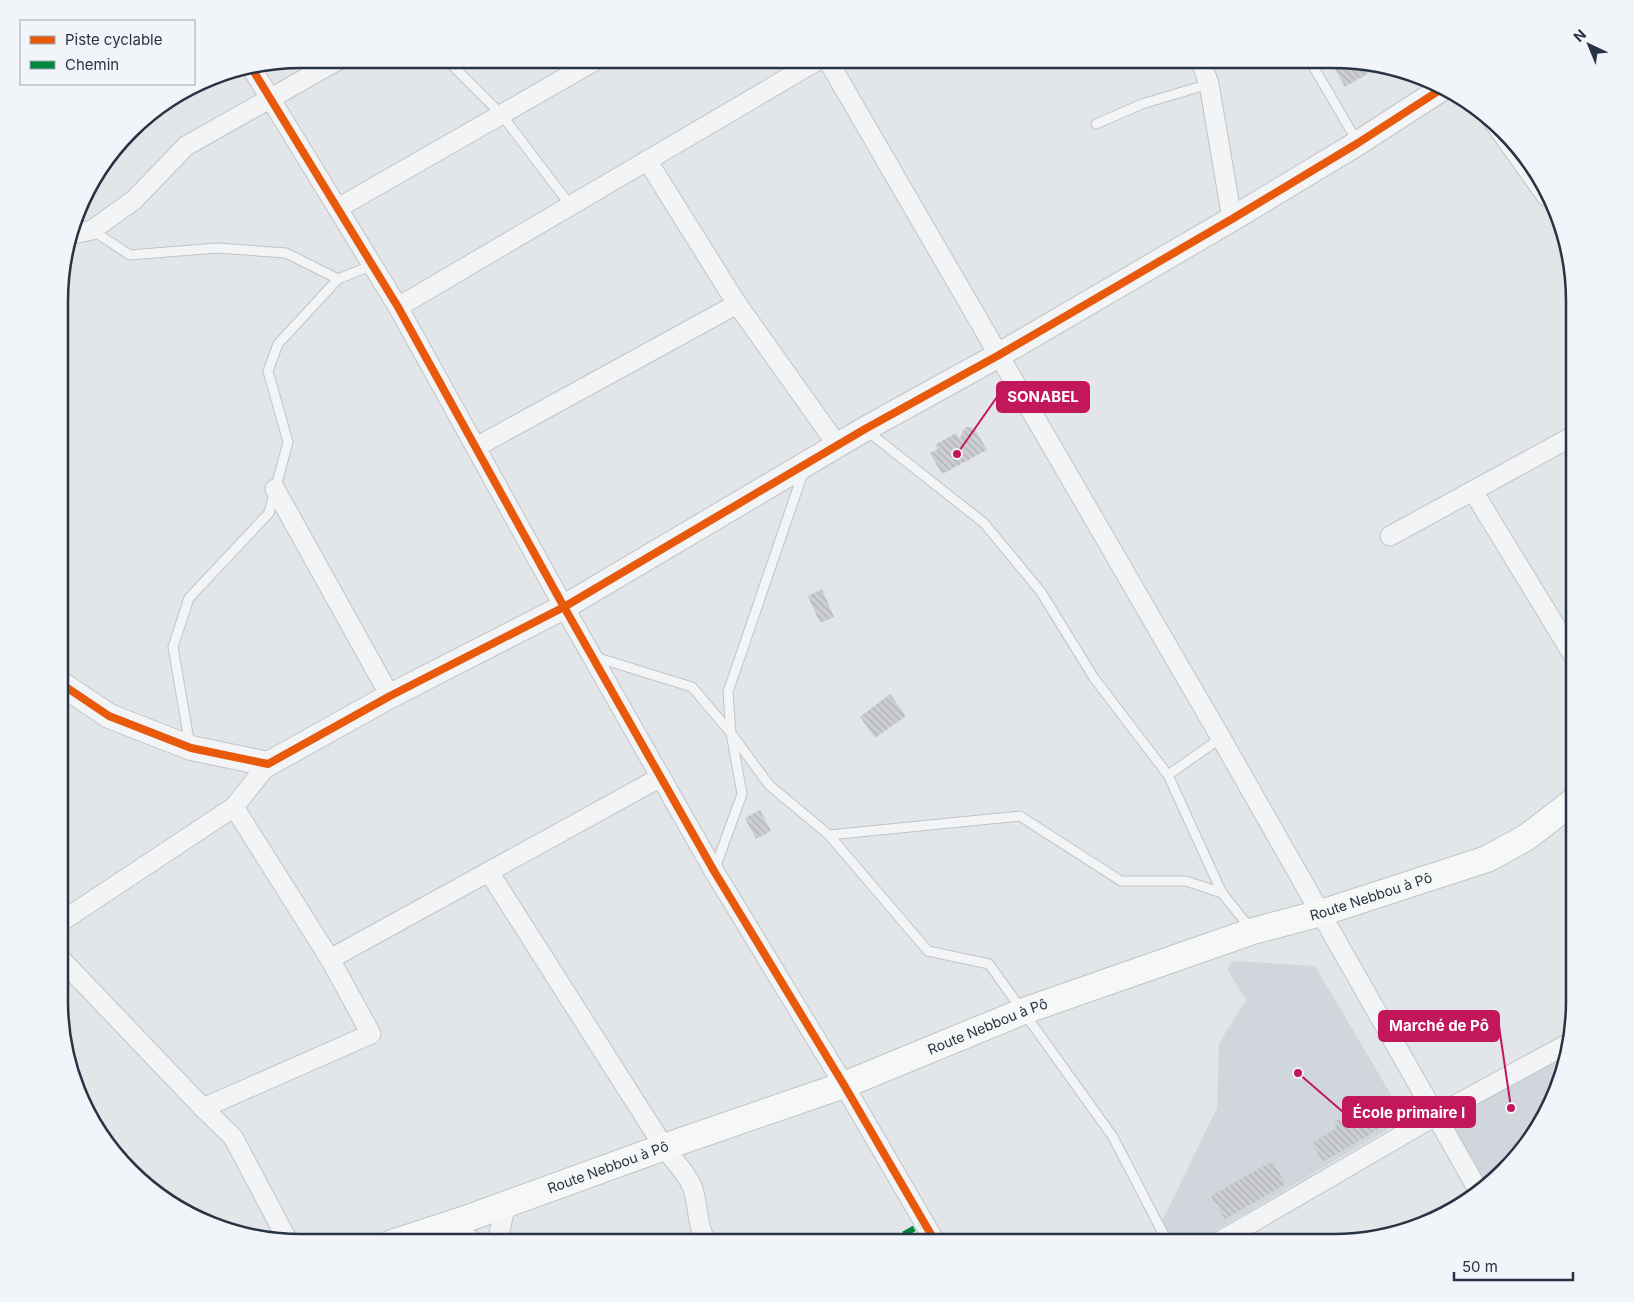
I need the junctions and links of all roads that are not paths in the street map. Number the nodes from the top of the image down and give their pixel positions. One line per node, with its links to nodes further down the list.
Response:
1 (324, 68): 11 (street)
2 (455, 68): 12 (lane)
3 (582, 68): 12 (street)
4 (805, 68): 16 (street)
5 (833, 68): 27 (street)
6 (1203, 68): 9 (street)
7 (1314, 68): 15 (lane)
8 (254, 72): 11 (street)
9 (1209, 84): 13 (lane); 20 (street)
10 (1436, 92): 15 (street)
11 (269, 98): 19 (street); 21 (street)
12 (501, 114): 18 (lane); 19 (street)
13 (1096, 124)
14 (1496, 134): 17 (lane)
15 (1358, 143): 20 (street)
16 (647, 160): 18 (street); 25 (street)
17 (1543, 200)
18 (570, 206): 26 (street)
19 (338, 208): 23 (street)
20 (1232, 219): 27 (street)
21 (92, 230): 22 (street); 24 (lane)
22 (77, 233)
23 (373, 265): 24 (lane); 26 (street)
24 (338, 279): 33 (lane)
25 (737, 304): 30 (street); 31 (street)
26 (398, 307): 31 (street)
27 (999, 355): 28 (street); 42 (street)
28 (865, 430): 30 (street); 45 (lane)
29 (1566, 440): 34 (street)
30 (838, 446): 32 (street)
31 (476, 447): 36 (street)
32 (806, 465): 36 (street); 41 (lane)
33 (275, 489): 40 (street); 43 (lane)
34 (1473, 491): 35 (street); 37 (street)
35 (1390, 536)
36 (564, 607): 38 (street); 40 (street)
37 (1566, 643)
38 (592, 656): 41 (lane); 46 (street)
39 (68, 689): 43 (street)
40 (390, 696): 44 (street)
41 (731, 733): 49 (lane); 50 (lane)
42 (1221, 738): 45 (lane); 53 (street)
43 (191, 748): 44 (street)
44 (268, 764): 47 (street)
45 (1168, 775): 52 (lane)
46 (661, 777): 50 (street); 51 (street)
47 (234, 807): 54 (street); 56 (street)
48 (1566, 807): 53 (main road, Route Nebbou à Pô)
49 (829, 835): 52 (lane); 58 (lane)
50 (714, 871): 60 (street)
51 (489, 872): 56 (street); 63 (street)
52 (1222, 892): 55 (lane)
53 (1320, 913): 55 (main road, Route Nebbou à Pô); 62 (street)
54 (68, 918)
55 (1253, 931): 58 (main road, Route Nebbou à Pô)
56 (330, 959): 61 (street)
57 (68, 966): 61 (street)
58 (1024, 1011): 60 (main road, Route Nebbou à Pô); 73 (lane)
59 (1562, 1047): 62 (street)
60 (844, 1085): 63 (main road, Route Nebbou à Pô); 72 (street)
61 (203, 1108): 67 (street)
62 (1434, 1116): 64 (street); 74 (street)
63 (664, 1147): 65 (main road, Route Nebbou à Pô); 71 (street)
64 (1476, 1186)
65 (506, 1204): 66 (main road, Route Nebbou à Pô); 70 (street)
66 (449, 1224): 68 (main road, Route Nebbou à Pô); 69 (street)
67 (284, 1234)
68 (419, 1234)
69 (463, 1234)
70 (499, 1234)
71 (701, 1234)
72 (931, 1234)
73 (1163, 1234)
74 (1232, 1234)

